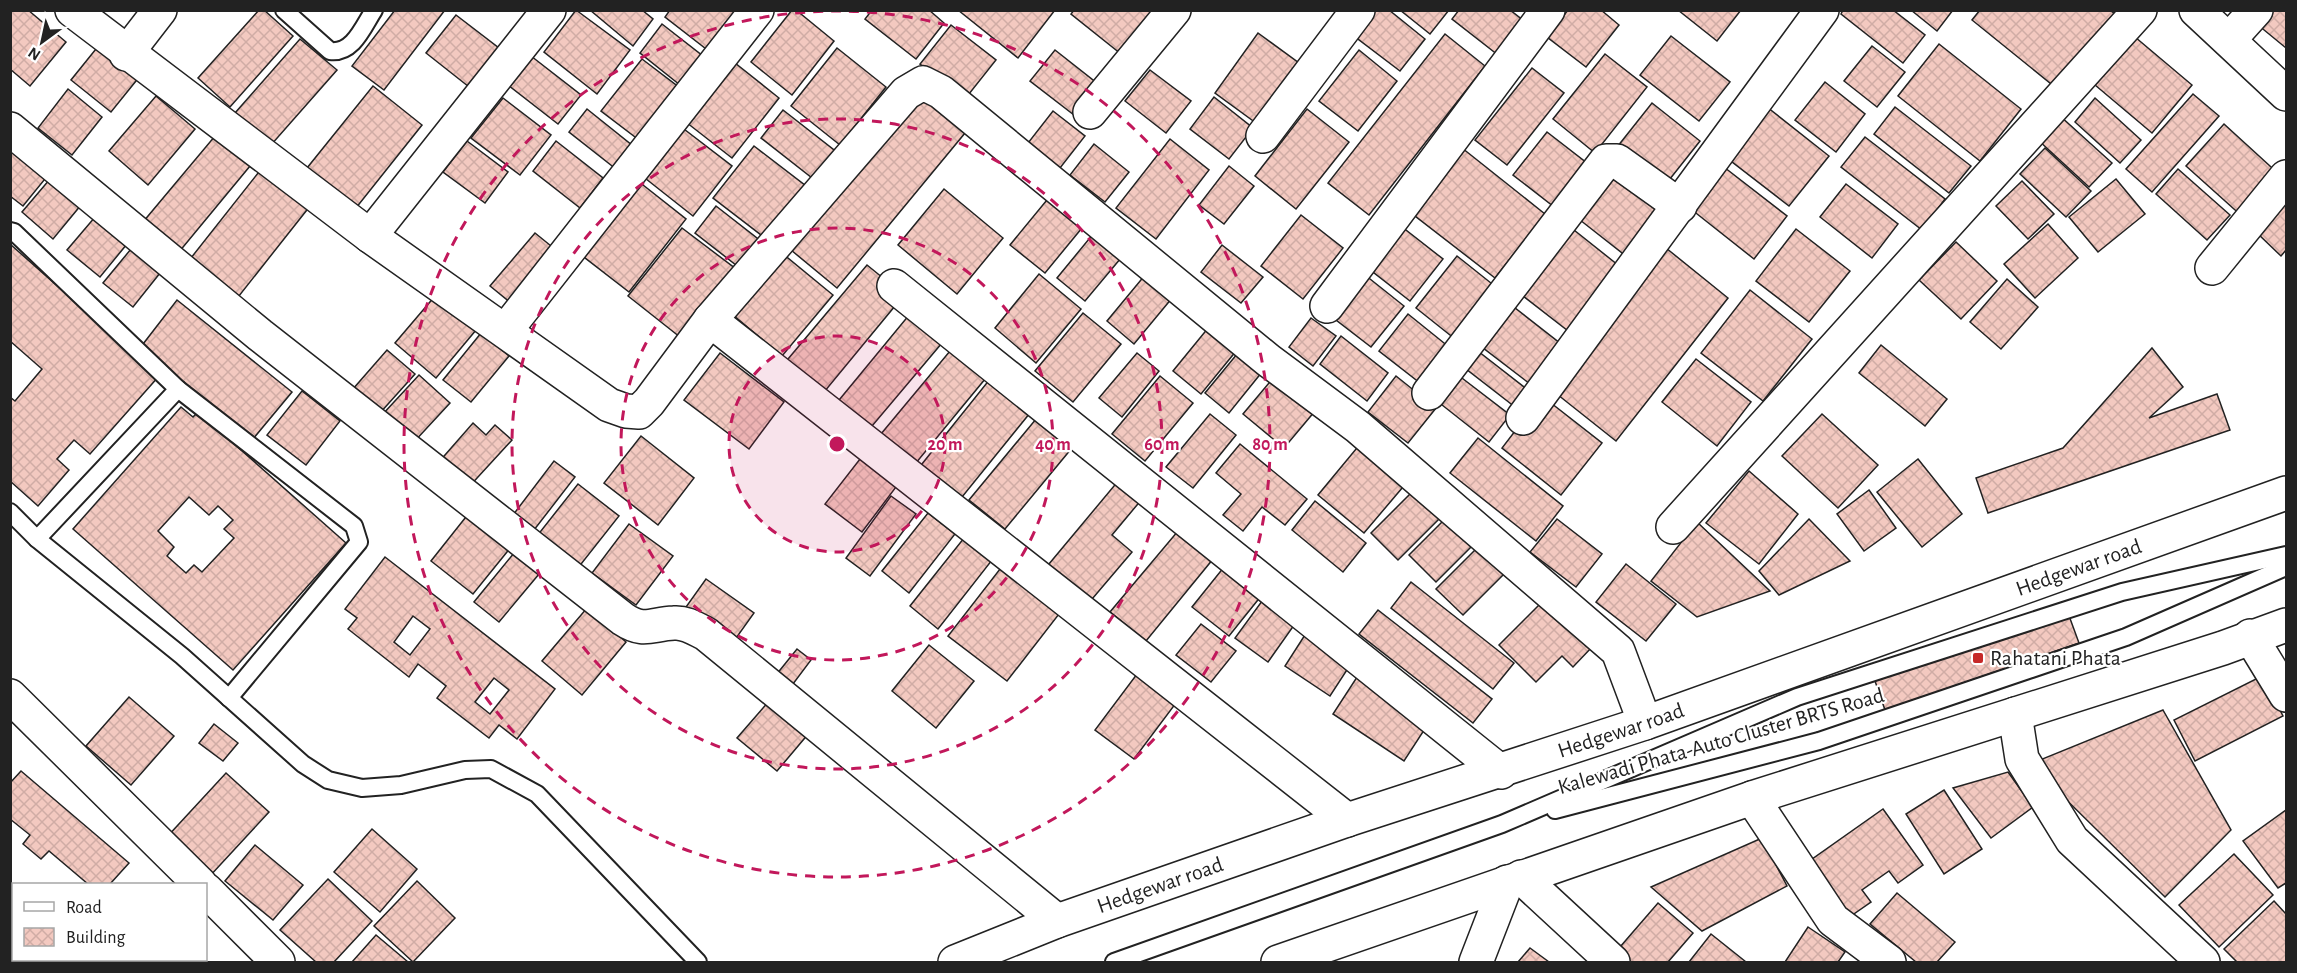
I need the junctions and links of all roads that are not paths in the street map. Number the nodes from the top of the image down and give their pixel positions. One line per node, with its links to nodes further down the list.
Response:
1 (72, 10): 15 (street)
2 (160, 10): 15 (street)
3 (284, 10): 4 (lane)
4 (374, 10)
5 (549, 10): 23 (street)
6 (757, 10): 28 (street)
7 (1174, 10): 17 (street)
8 (1358, 10): 19 (street)
9 (1548, 10): 26 (street)
10 (1822, 10): 21 (street)
11 (2140, 10): 34 (street)
12 (2196, 10): 14 (street)
13 (2256, 10): 14 (street)
14 (2229, 40): 16 (street)
15 (126, 54): 23 (street)
16 (2286, 94)
17 (1090, 112)
18 (10, 129): 52 (street)
19 (1263, 136)
20 (2286, 177): 24 (street)
21 (1680, 206): 30 (street); 31 (street)
22 (10, 231): 29 (lane)
23 (370, 236): 28 (street)
24 (2212, 268)
25 (894, 286): 45 (street)
26 (1327, 306)
27 (710, 321): 28 (street); 44 (street); 47 (street)
28 (506, 330)
29 (178, 389): 35 (lane); 42 (lane)
30 (1430, 393)
31 (1523, 418)
32 (2286, 493): 44 (street, Hedgewar road)
33 (10, 512): 35 (lane)
34 (1673, 527)
35 (37, 538): 42 (lane)
36 (2286, 555): 48 (lane, Kalewadi Phata-Auto Cluster BRTS Road)
37 (2286, 567): 48 (lane, Kalewadi Phata-Auto Cluster BRTS Road)
38 (2286, 625): 39 (street)
39 (2250, 636): 40 (street); 43 (street)
40 (2286, 695)
41 (10, 696): 50 (street)
42 (229, 698): 54 (lane)
43 (2015, 714): 46 (street); 61 (street)
44 (1645, 723): 45 (street, Hedgewar road)
45 (1501, 772): 47 (street, Hedgewar road)
46 (1752, 798): 49 (street); 60 (street)
47 (1347, 820): 52 (street, Hedgewar road)
48 (1502, 824): 56 (lane, Kalewadi Phata-Auto Cluster BRTS Road)
49 (1514, 879): 57 (street); 58 (street); 59 (street)
50 (198, 883)
51 (207, 891): 53 (street)
52 (1057, 921): 55 (street, Hedgewar road)
53 (278, 963)
54 (698, 963)
55 (955, 963)
56 (1114, 963)
57 (1278, 963)
58 (1476, 963)
59 (1613, 963)
60 (1889, 963)
61 (2203, 963)

